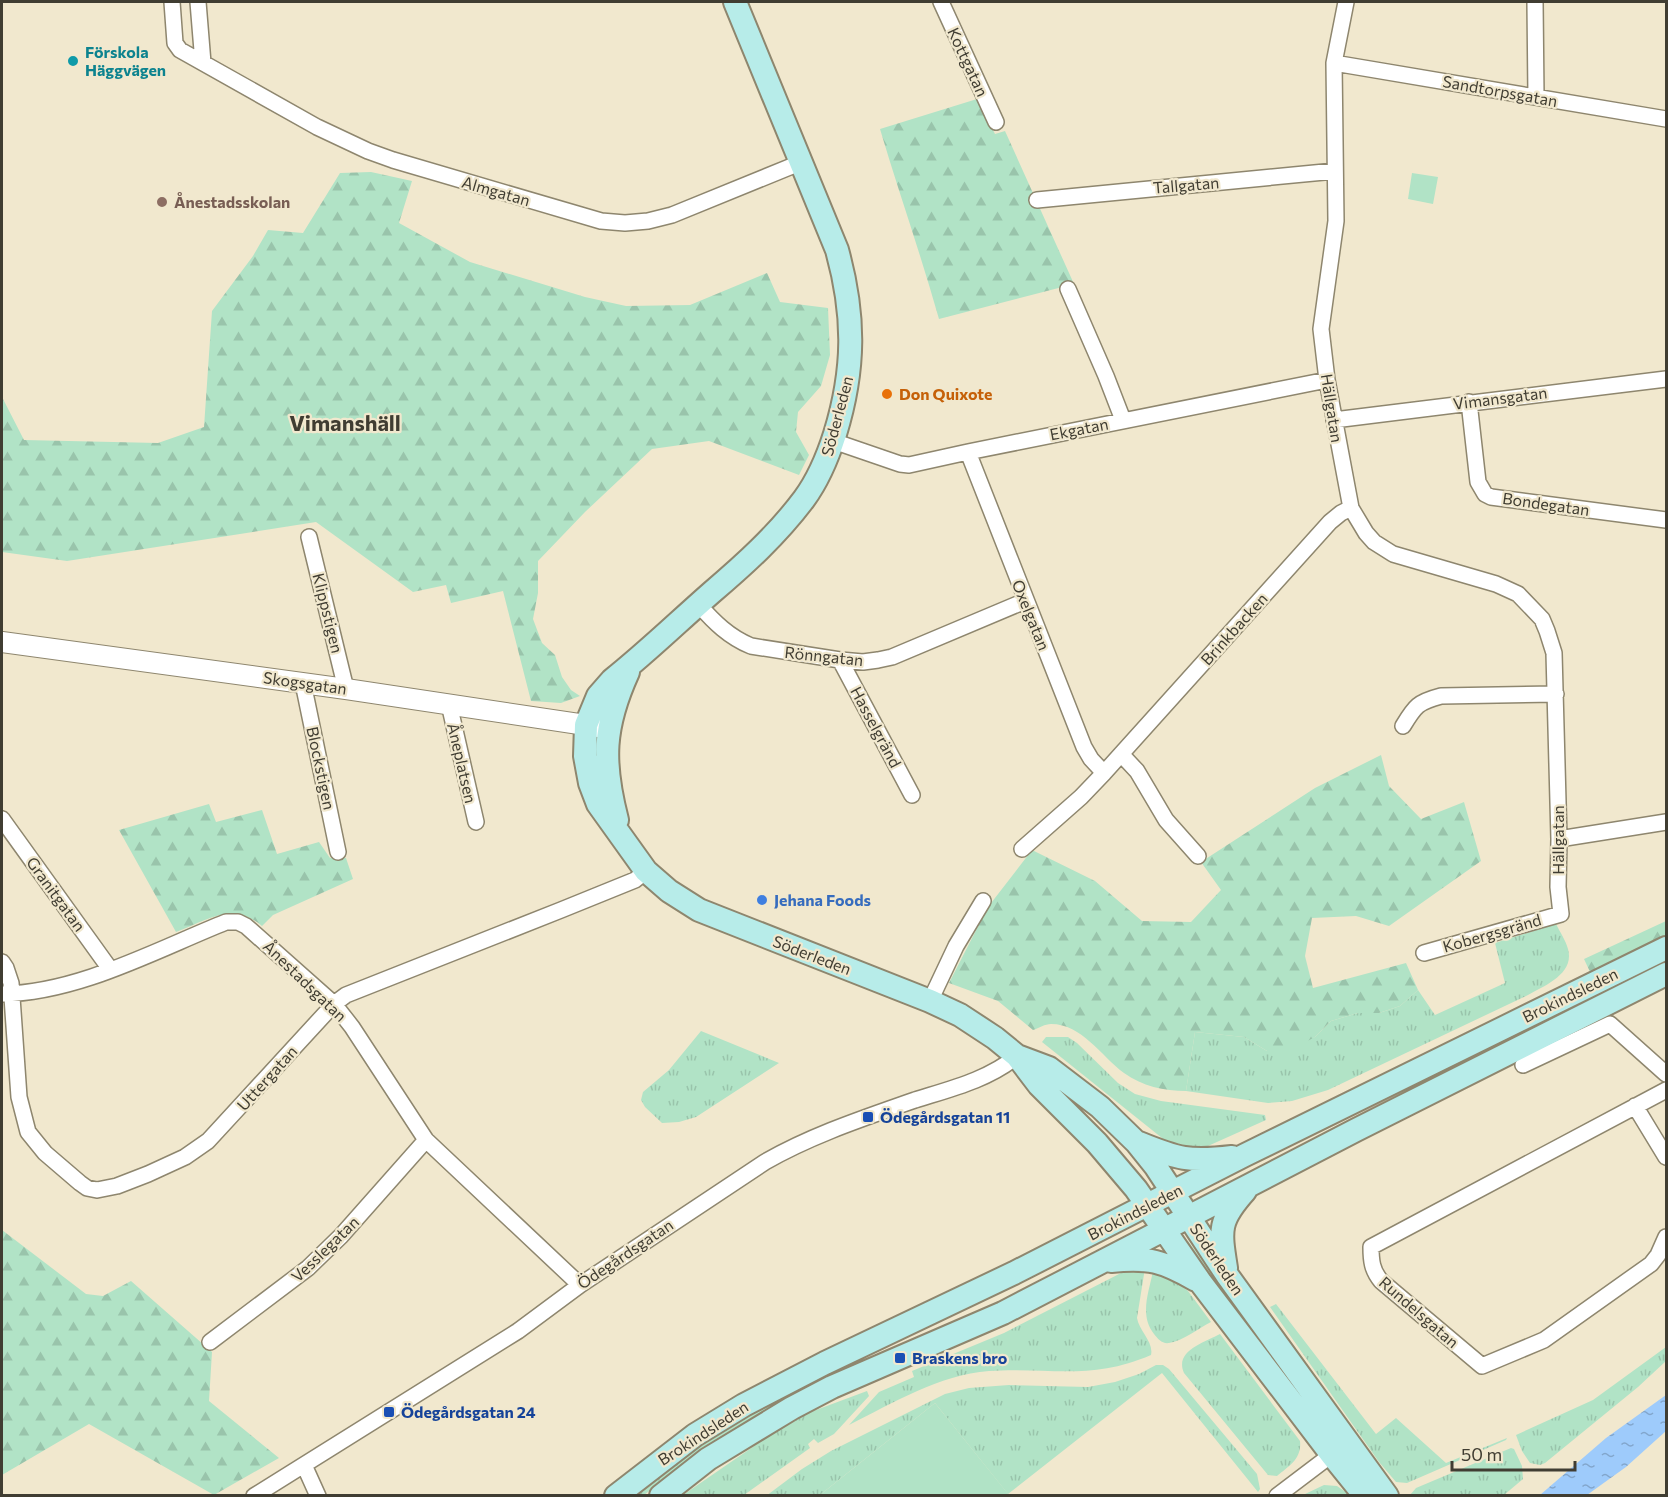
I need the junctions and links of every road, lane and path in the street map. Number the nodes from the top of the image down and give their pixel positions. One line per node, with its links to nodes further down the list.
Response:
1 (172, 2): 7 (street, Almgatan)
2 (198, 2): 7 (street)
3 (735, 2): 12 (main road, Söderleden)
4 (941, 2): 11 (street, Kottgatan)
5 (1346, 2): 8 (street, Hällgatan)
6 (1534, 2): 9 (street)
7 (203, 63): 12 (street, Almgatan)
8 (1334, 63): 9 (street, Sandtorpsgatan); 13 (street, Hällgatan)
9 (1536, 97): 10 (street, Sandtorpsgatan)
10 (1666, 119)
11 (996, 122)
12 (802, 162): 21 (main road, Söderleden)
13 (1335, 171): 14 (street, Tallgatan); 17 (street, Hällgatan)
14 (1037, 200)
15 (1068, 289): 19 (street)
16 (1666, 379): 18 (street, Vimansgatan)
17 (1327, 380): 19 (street, Ekgatan); 20 (street, Hällgatan)
18 (1469, 402): 20 (street, Vimansgatan); 24 (street, Bondegatan)
19 (1123, 420): 22 (street, Ekgatan)
20 (1334, 420): 23 (street, Hällgatan)
21 (833, 441): 22 (street, Ekgatan); 27 (main road, Söderleden)
22 (968, 452): 26 (street, Oxelgatan)
23 (1351, 508): 32 (street, Hällgatan); 36 (street, Brinkbacken)
24 (1666, 520)
25 (309, 537): 31 (street, Klippstigen)
26 (1025, 601): 29 (street, Rönngatan); 37 (street, Oxelgatan)
27 (699, 605): 29 (street, Rönngatan); 35 (main road, Söderleden)
28 (2, 642): 30 (street, Skogsgatan)
29 (840, 660): 38 (street, Hasselgränd)
30 (303, 683): 31 (street, Skogsgatan); 44 (street, Blockstigen)
31 (346, 689): 33 (street, Skogsgatan)
32 (1556, 694): 34 (street); 42 (street, Hällgatan)
33 (448, 704): 35 (street, Skogsgatan); 40 (street, Åneplatsen)
34 (1403, 726)
35 (597, 727): 46 (main road, Söderleden)
36 (1121, 754): 37 (street, Brinkbacken); 45 (street)
37 (1104, 773): 43 (street, Brinkbacken)
38 (912, 795)
39 (2, 819): 52 (street, Granitgatan)
40 (476, 822)
41 (1666, 822): 42 (street)
42 (1559, 839): 48 (street, Hällgatan)
43 (1022, 849)
44 (338, 852)
45 (1198, 856)
46 (646, 871): 55 (main road, Söderleden); 56 (street, Uttergatan)
47 (983, 901): 55 (street)
48 (1561, 914): 50 (street, Kobergsgränd)
49 (1666, 948): 64 (main road, Brokindsleden)
50 (1424, 953)
51 (2, 962): 54 (street, Uttergatan)
52 (110, 969): 54 (street, Ånestadsgatan); 56 (street, Ånestadsgatan)
53 (1666, 974): 66 (main road, Brokindsleden)
54 (7, 994): 56 (street, Uttergatan)
55 (930, 1001): 57 (main road, Söderleden)
56 (333, 1004): 62 (street, Ånestadsgatan)
57 (1017, 1056): 63 (main road, Söderleden); 68 (main road, Söderleden); 75 (street, Ödegårdsgatan)
58 (1522, 1065): 59 (street)
59 (1666, 1074)
60 (1666, 1090): 61 (street, Rundelsgatan)
61 (1635, 1106): 65 (street); 71 (street, Rundelsgatan)
62 (426, 1140): 75 (street, Ånestadsgatan); 76 (street, Vesslegatan)
63 (1136, 1142): 64 (main road); 67 (main road, Söderleden)
64 (1245, 1155): 67 (main road, Brokindsleden)
65 (1666, 1157)
66 (1248, 1187): 69 (main road, Brokindsleden); 73 (main road)
67 (1173, 1192): 68 (main road, Brokindsleden); 69 (main road, Söderleden)
68 (1148, 1206): 70 (main road, Söderleden); 81 (main road, Brokindsleden)
69 (1189, 1217): 70 (main road, Brokindsleden); 73 (main road, Söderleden)
70 (1164, 1230): 72 (main road, Brokindsleden); 74 (main road, Söderleden)
71 (1666, 1237)
72 (1106, 1261): 74 (main road); 82 (main road, Brokindsleden)
73 (1227, 1275): 77 (main road, Söderleden)
74 (1201, 1283): 77 (main road, Söderleden)
75 (580, 1285): 78 (street, Ödegårdsgatan)
76 (210, 1342)
77 (1340, 1449): 83 (street); 84 (main road, Söderleden); 85 (main road, Söderleden)
78 (304, 1465): 79 (street, Ödegårdsgatan); 80 (street)
79 (254, 1496)
80 (318, 1496)
81 (616, 1496)
82 (661, 1496)
83 (1276, 1496)
84 (1365, 1496)
85 (1387, 1496)

